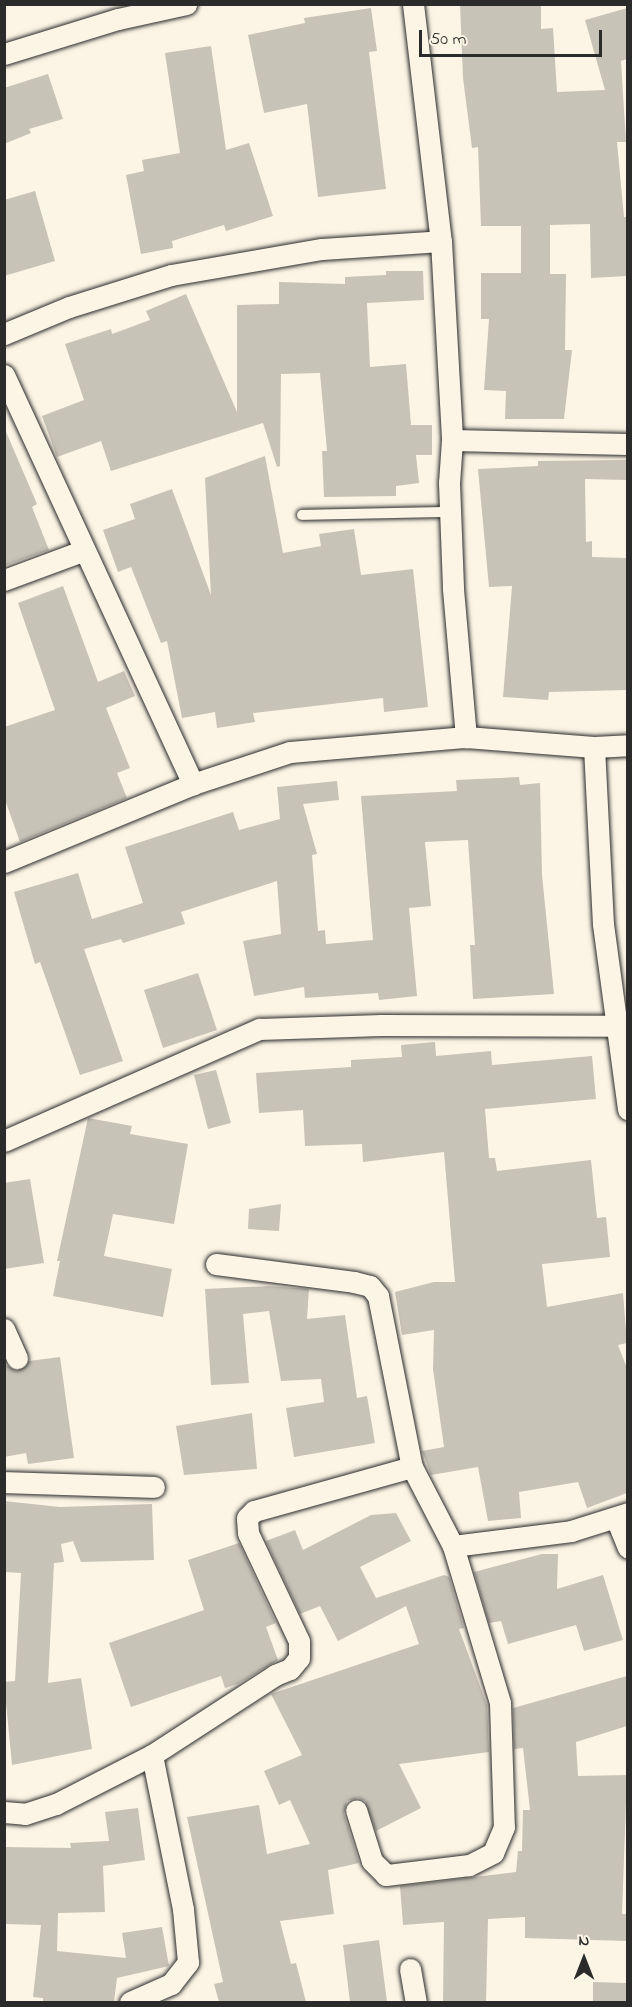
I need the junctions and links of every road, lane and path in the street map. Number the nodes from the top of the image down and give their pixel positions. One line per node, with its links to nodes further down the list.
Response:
1 (186, 4): 3 (street)
2 (413, 4): 5 (street)
3 (165, 6): 4 (street)
4 (4, 54)
5 (441, 241): 6 (street); 8 (street)
6 (4, 334)
7 (4, 375): 12 (street)
8 (452, 440): 9 (street); 10 (street)
9 (627, 444)
10 (450, 512): 11 (lane); 14 (street)
11 (302, 515)
12 (82, 551): 13 (street); 17 (street)
13 (4, 580)
14 (466, 737): 16 (street); 17 (street)
15 (627, 745): 16 (street)
16 (594, 747): 19 (street)
17 (193, 784): 18 (street)
18 (4, 862)
19 (614, 1026): 20 (street); 21 (street)
20 (627, 1109)
21 (4, 1141)
22 (216, 1264): 25 (street)
23 (4, 1329): 24 (street)
24 (17, 1358)
25 (412, 1467): 29 (street); 31 (street)
26 (4, 1482): 27 (street)
27 (154, 1487)
28 (622, 1516): 29 (street); 30 (street)
29 (453, 1546): 32 (street)
30 (627, 1548)
31 (152, 1755): 33 (street); 35 (street)
32 (356, 1810)
33 (4, 1812)
34 (410, 1969): 36 (street)
35 (130, 2002)
36 (416, 2002)

